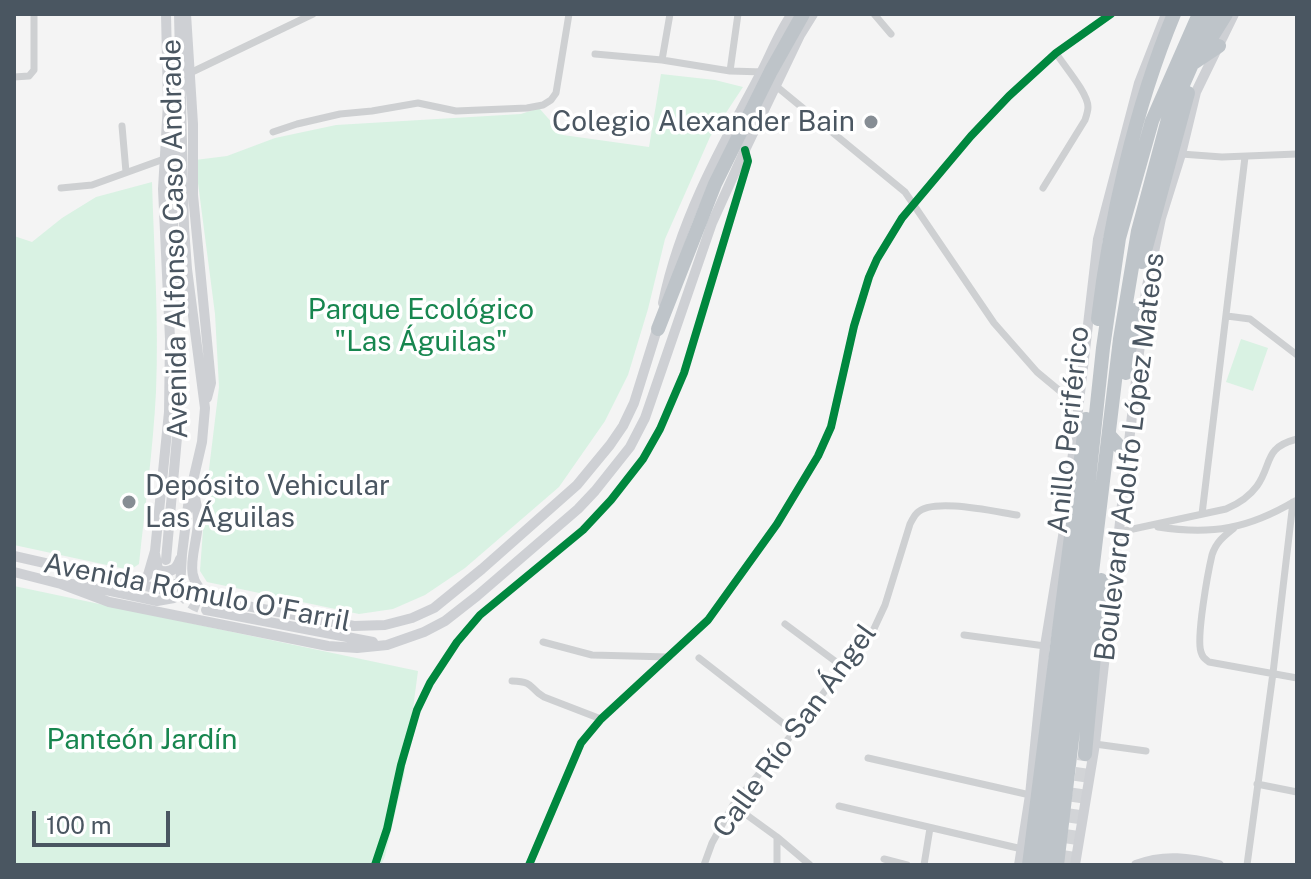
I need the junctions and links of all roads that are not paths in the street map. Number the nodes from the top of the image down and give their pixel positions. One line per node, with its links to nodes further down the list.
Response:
1 (34, 14): 31 (street)
2 (166, 14): 41 (main road)
3 (173, 14): 49 (main road, Avenida Alfonso Caso Andrade)
4 (179, 14): 56 (main road, Avenida Alfonso Caso Andrade)
5 (186, 14): 30 (main road)
6 (313, 14): 21 (street)
7 (569, 14): 36 (street)
8 (670, 14): 27 (street)
9 (738, 14): 28 (street)
10 (792, 14): 29 (main road, Avenida Rómulo O'Farril)
11 (803, 14): 52 (highway)
12 (813, 14): 33 (main road, Avenida Rómulo O'Farril)
13 (874, 14): 22 (street)
14 (1111, 14): 24 (street)
15 (1166, 14): 37 (main road, Boulevard Adolfo López Mateos)
16 (1174, 14): 114 (highway)
17 (1196, 14): 34 (highway, Anillo Periférico); 106 (highway)
18 (1216, 14): 26 (highway)
19 (1226, 14): 26 (highway)
20 (1234, 14): 23 (main road, Boulevard Adolfo López Mateos)
21 (303, 16): 30 (street)
22 (891, 34)
23 (1219, 46): 26 (highway); 38 (main road, Boulevard Adolfo López Mateos)
24 (1056, 53): 44 (street); 45 (street)
25 (595, 54): 27 (street)
26 (1196, 58): 47 (highway, Anillo Periférico); 94 (highway)
27 (662, 60): 28 (street)
28 (730, 71): 29 (street)
29 (762, 71): 32 (main road, Avenida Rómulo O'Farril); 33 (street)
30 (190, 73): 56 (main road)
31 (14, 77)
32 (755, 84): 33 (main road); 52 (main road, Avenida Rómulo O'Farril)
33 (774, 89): 45 (street); 81 (main road, Avenida Rómulo O'Farril)
34 (1152, 121): 37 (highway); 115 (highway, Anillo Periférico)
35 (122, 126): 42 (street)
36 (273, 132)
37 (1123, 140): 55 (main road, Boulevard Adolfo López Mateos)
38 (1181, 154): 40 (street); 46 (main road, Boulevard Adolfo López Mateos)
39 (1297, 154): 40 (street)
40 (1245, 157): 50 (street)
41 (164, 159): 42 (street); 48 (main road)
42 (126, 172): 43 (street)
43 (61, 188)
44 (1043, 188)
45 (913, 203): 55 (street); 84 (street)
46 (1155, 243): 47 (highway); 59 (main road, Boulevard Adolfo López Mateos)
47 (1134, 260): 57 (highway, Anillo Periférico)
48 (168, 296): 49 (main road); 53 (main road)
49 (176, 307): 51 (main road, Avenida Alfonso Caso Andrade)
50 (1227, 316): 54 (street); 62 (street)
51 (177, 326): 53 (main road); 70 (main road, Avenida Alfonso Caso Andrade)
52 (658, 329): 77 (main road, Avenida Rómulo O'Farril)
53 (170, 339): 67 (main road)
54 (1297, 355)
55 (1078, 406): 83 (main road, Boulevard Adolfo López Mateos)
56 (205, 408): 60 (main road, Avenida Alfonso Caso Andrade)
57 (1109, 435): 59 (highway); 116 (highway, Anillo Periférico)
58 (1297, 439): 62 (street)
59 (1127, 455): 66 (main road, Boulevard Adolfo López Mateos)
60 (193, 485): 68 (main road, Avenida Alfonso Caso Andrade); 77 (main road)
61 (1295, 501): 65 (street); 71 (street)
62 (1202, 514): 64 (street)
63 (1017, 515): 86 (street, Calle Río San Ángel)
64 (1153, 526): 65 (street); 66 (street)
65 (1234, 528): 87 (street)
66 (1119, 532): 94 (main road, Boulevard Adolfo López Mateos)
67 (155, 551): 68 (main road); 74 (main road)
68 (182, 554): 76 (main road, Avenida Alfonso Caso Andrade)
69 (14, 556): 74 (main road, Avenida Rómulo O'Farril)
70 (166, 560)
71 (1287, 563): 72 (street); 87 (street)
72 (1297, 565)
73 (14, 572): 75 (main road, Avenida Rómulo O'Farril)
74 (133, 583): 76 (main road, Avenida Rómulo O'Farril)
75 (61, 584): 76 (main road); 81 (main road, Avenida Rómulo O'Farril)
76 (177, 593): 77 (main road, Avenida Rómulo O'Farril)
77 (216, 599)
78 (206, 610): 81 (main road)
79 (785, 624): 86 (street)
80 (964, 635): 83 (street)
81 (399, 640)
82 (543, 642): 84 (street)
83 (1045, 646): 90 (main road, Boulevard Adolfo López Mateos)
84 (669, 657): 91 (street)
85 (699, 658): 93 (street)
86 (843, 667): 93 (street, Calle Río San Ángel)
87 (1273, 673): 88 (street); 97 (street)
88 (1297, 678)
89 (512, 681): 91 (street)
90 (1042, 684): 92 (highway); 99 (main road, Boulevard Adolfo López Mateos)
91 (601, 719): 107 (street)
92 (1051, 724)
93 (794, 732): 100 (street, Calle Río San Ángel)
94 (1090, 749): 95 (street); 106 (main road, Boulevard Adolfo López Mateos)
95 (1146, 751)
96 (868, 758): 99 (street)
97 (1257, 784): 98 (street); 119 (street)
98 (1297, 792)
99 (1030, 795): 104 (main road, Boulevard Adolfo López Mateos)
100 (733, 805): 103 (street); 108 (street, Calle Río San Ángel)
101 (839, 806): 102 (street)
102 (930, 828): 104 (street); 112 (street)
103 (777, 837): 109 (street); 110 (street)
104 (1022, 849): 113 (main road, Boulevard Adolfo López Mateos)
105 (884, 859): 111 (street)
106 (1074, 864)
107 (529, 865)
108 (704, 865)
109 (777, 865)
110 (810, 865)
111 (907, 865)
112 (924, 865)
113 (1019, 865)
114 (1029, 865)
115 (1043, 865)
116 (1057, 865)
117 (1136, 865): 118 (main road)
118 (1219, 865)
119 (1247, 865)

